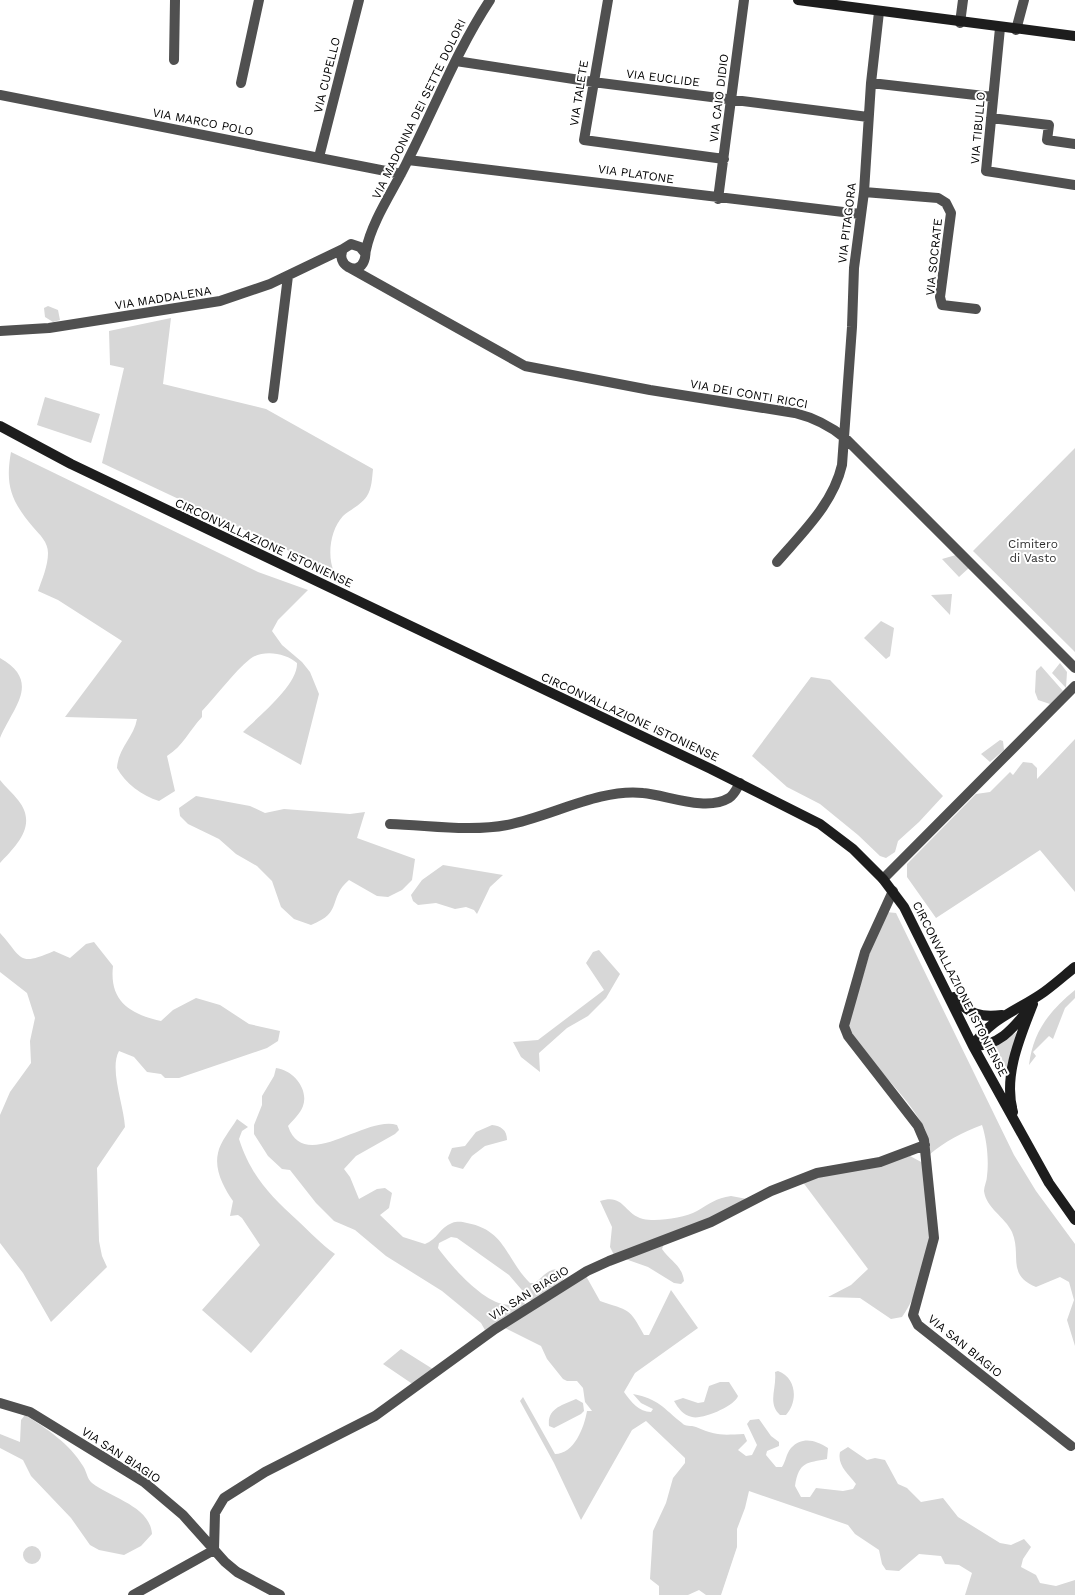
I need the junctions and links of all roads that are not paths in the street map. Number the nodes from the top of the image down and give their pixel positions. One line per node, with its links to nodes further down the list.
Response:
1 (175, 0): 15 (street)
2 (259, 0): 18 (street)
3 (359, 0): 26 (street, VIA CUPELLO)
4 (490, 0): 16 (street, VIA MADONNA DEI SETTE DOLORI)
5 (608, 0): 17 (street, VIA TALETE)
6 (744, 0): 22 (street, VIA CAIO DIDIO)
7 (798, 0): 10 (main road)
8 (963, 0): 11 (street)
9 (1024, 0): 13 (street)
10 (879, 12): 11 (main road); 19 (street, VIA PITAGORA)
11 (960, 23): 12 (main road)
12 (1000, 28): 13 (main road); 21 (street, VIA TIBULLO)
13 (1016, 30): 14 (main road)
14 (1075, 36)
15 (174, 60)
16 (456, 61): 17 (street, VIA EUCLIDE); 27 (street, VIA MADONNA DEI SETTE DOLORI)
17 (593, 82): 22 (street, VIA EUCLIDE); 28 (street, VIA TALETE)
18 (241, 83)
19 (871, 83): 21 (street); 23 (street, VIA PITAGORA)
20 (0, 95): 26 (street, VIA MARCO POLO)
21 (993, 97): 24 (street, VIA TIBULLO)
22 (731, 100): 23 (street, VIA EUCLIDE); 28 (street, VIA CAIO DIDIO)
23 (868, 117): 31 (street, VIA PITAGORA)
24 (991, 118): 25 (street); 30 (street, VIA TIBULLO)
25 (1075, 144)
26 (319, 157): 29 (street, VIA MARCO POLO)
27 (408, 160): 29 (street, VIA MADONNA DEI SETTE DOLORI); 32 (street, VIA PLATONE)
28 (724, 160): 32 (street, VIA CAIO DIDIO)
29 (401, 174): 34 (street, VIA MADONNA DEI SETTE DOLORI)
30 (1075, 185)
31 (864, 192): 33 (street, VIA PITAGORA); 41 (street, VIA SOCRATE)
32 (718, 199): 33 (street, VIA PLATONE)
33 (860, 214): 45 (street, VIA PITAGORA)
34 (372, 230): 35 (street, VIA MADONNA DEI SETTE DOLORI); 36 (street, VIA MADONNA DEI SETTE DOLORI)
35 (347, 247): 36 (street); 37 (street, VIA MADDALENA); 38 (street)
36 (365, 254): 38 (street); 40 (street)
37 (322, 259): 38 (street); 39 (street, VIA MADDALENA)
38 (346, 266): 40 (street, VIA DEI CONTI RICCI)
39 (288, 276): 42 (street, VIA MADDALENA); 43 (street)
40 (372, 280): 45 (street, VIA DEI CONTI RICCI)
41 (976, 309)
42 (0, 331)
43 (273, 398)
44 (0, 426): 49 (main road, CIRCONVALLAZIONE ISTONIENSE)
45 (845, 438): 46 (street, VIA PITAGORA); 47 (street, VIA DEI CONTI RICCI)
46 (777, 562)
47 (1075, 668)
48 (1075, 686): 51 (street)
49 (740, 783): 50 (street); 51 (main road, CIRCONVALLAZIONE ISTONIENSE)
50 (390, 824)
51 (883, 879): 52 (main road, CIRCONVALLAZIONE ISTONIENSE)
52 (893, 891): 54 (main road, CIRCONVALLAZIONE ISTONIENSE); 60 (street, VIA SAN BIAGIO)
53 (1075, 967): 55 (main road)
54 (941, 980): 57 (main road); 58 (main road, CIRCONVALLAZIONE ISTONIENSE)
55 (1044, 992): 56 (main road); 57 (main road)
56 (1033, 1004): 58 (main road); 59 (main road)
57 (1003, 1015): 58 (main road)
58 (973, 1046): 59 (main road, CIRCONVALLAZIONE ISTONIENSE)
59 (1016, 1123): 61 (main road, CIRCONVALLAZIONE ISTONIENSE)
60 (925, 1145): 63 (street, VIA SAN BIAGIO); 64 (street, VIA SAN BIAGIO)
61 (1075, 1220)
62 (0, 1403): 64 (street, VIA SAN BIAGIO)
63 (1071, 1446)
64 (214, 1550): 65 (street); 66 (street, VIA SAN BIAGIO)
65 (134, 1595)
66 (280, 1595)

